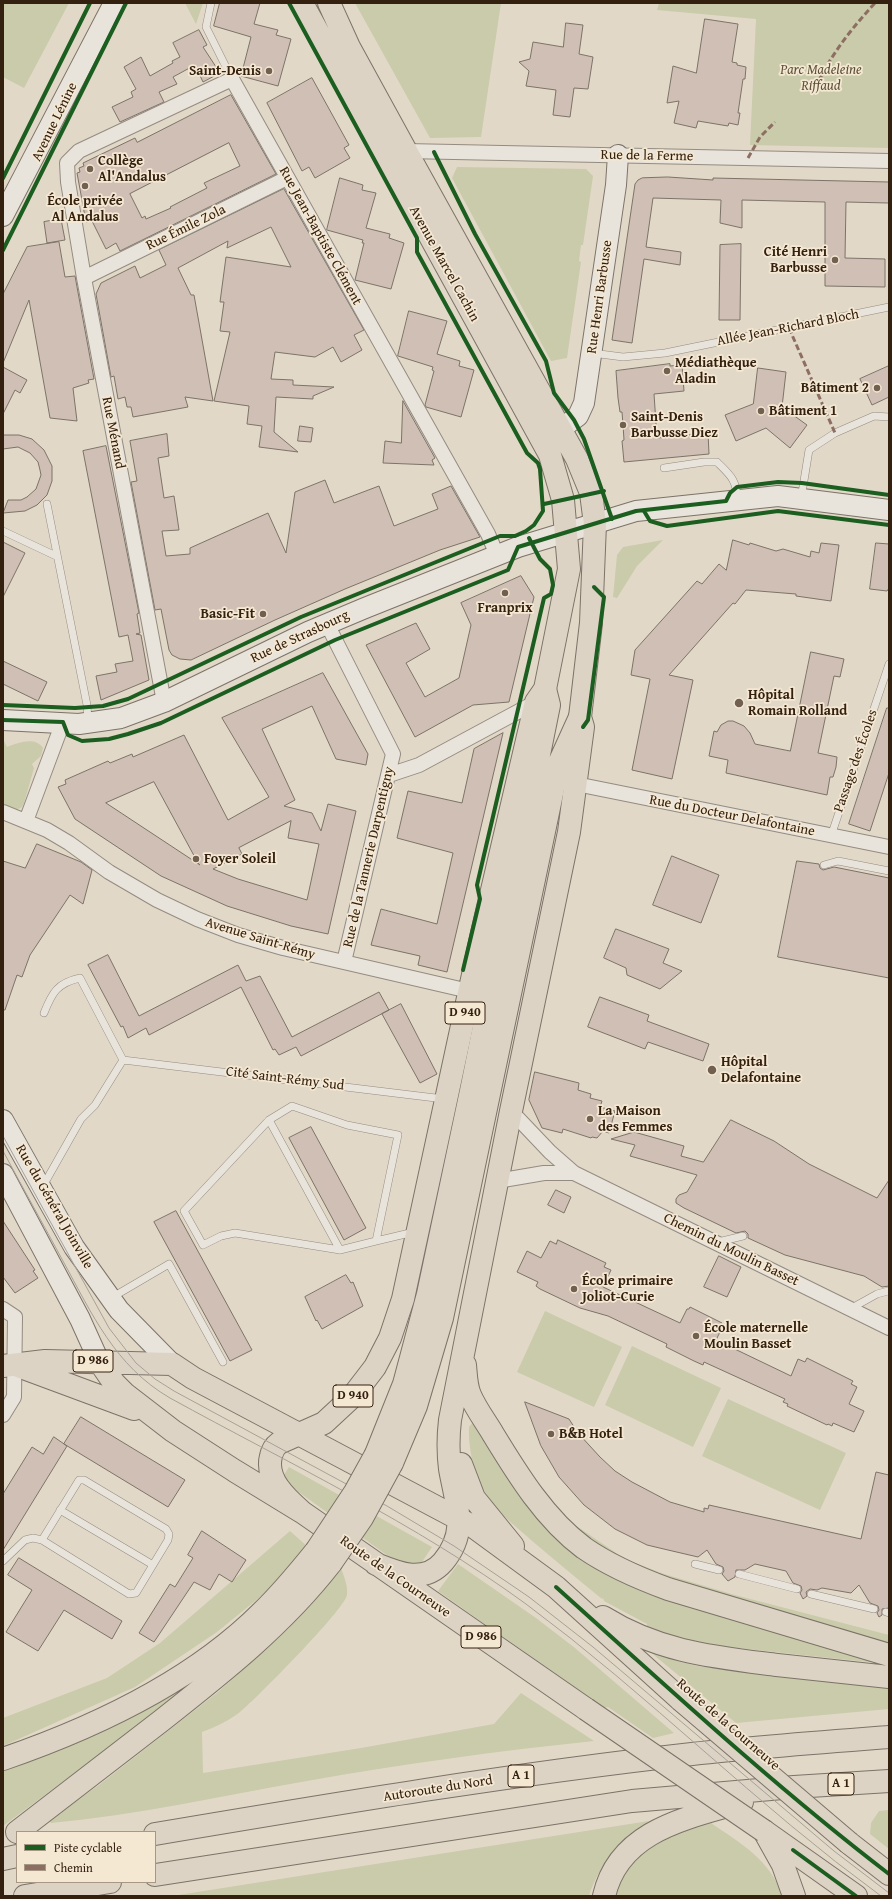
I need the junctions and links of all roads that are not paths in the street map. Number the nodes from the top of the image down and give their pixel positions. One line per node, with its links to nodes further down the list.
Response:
1 (114, 3): 10 (street)
2 (211, 3): 5 (lane)
3 (302, 3): 23 (main road, Avenue Marcel Cachin / D 940)
4 (329, 3): 6 (main road, Avenue Marcel Cachin)
5 (232, 79): 9 (street, Rue Jean-Baptiste Clément); 11 (street, Rue Ménand)
6 (406, 151): 7 (street, Rue de la Ferme); 15 (main road, Avenue Marcel Cachin)
7 (618, 156): 8 (street, Rue de la Ferme); 13 (street, Rue Henri Barbusse)
8 (889, 161)
9 (287, 178): 11 (street, Rue Émile Zola); 24 (street, Rue Jean-Baptiste Clément)
10 (3, 216)
11 (84, 278): 29 (street, Rue Ménand)
12 (889, 307): 13 (lane, Allée Jean-Richard Bloch)
13 (592, 353): 15 (street, Rue Henri Barbusse)
14 (889, 417): 17 (lane)
15 (562, 428): 21 (main road, Avenue Marcel Cachin)
16 (664, 468): 18 (lane)
17 (801, 499): 18 (street, Rue de Strasbourg); 20 (street, Rue de Strasbourg)
18 (737, 500): 21 (street, Rue de Strasbourg)
19 (47, 504): 25 (lane)
20 (889, 510)
21 (595, 524): 23 (street, Rue de Strasbourg); 30 (main road, Avenue Marcel Cachin)
22 (3, 531): 25 (lane)
23 (567, 532): 24 (street, Rue de Strasbourg); 28 (main road, D 940)
24 (497, 555): 26 (street, Rue de Strasbourg)
25 (56, 556): 33 (lane)
26 (327, 624): 29 (street, Rue de Strasbourg); 34 (street, Rue de la Tannerie Darpentigny)
27 (889, 664): 38 (lane, Passage des Écoles)
28 (540, 696): 34 (street); 43 (main road, D 940); 73 (main road)
29 (164, 702): 33 (street, Rue de Strasbourg)
30 (580, 717): 35 (main road); 73 (main road)
31 (3, 720): 32 (street, Rue de Strasbourg)
32 (63, 722): 33 (street, Rue de Strasbourg); 37 (street)
33 (88, 723)
34 (389, 775): 42 (street, Rue de la Tannerie Darpentigny)
35 (576, 784): 38 (street, Rue du Docteur Delafontaine); 47 (main road)
36 (3, 812): 37 (street, Avenue Saint-Rémy)
37 (26, 821): 42 (street, Avenue Saint-Rémy)
38 (832, 836): 39 (street, Rue du Docteur Delafontaine)
39 (889, 847)
40 (824, 865): 41 (lane)
41 (889, 871)
42 (344, 962): 43 (street, Avenue Saint-Rémy)
43 (469, 991): 46 (main road, D 940)
44 (44, 1013): 45 (lane)
45 (123, 1060): 46 (lane, Cité Saint-Rémy Sud); 53 (lane)
46 (446, 1099): 54 (main road, D 940)
47 (511, 1111): 50 (street); 52 (main road)
48 (3, 1120): 53 (street, Rue du Général Joinville)
49 (269, 1120): 56 (lane); 58 (lane); 58 (lane)
50 (574, 1173): 52 (street); 57 (street, Chemin du Moulin Basset)
51 (3, 1174): 65 (street, Rue du Général Joinville)
52 (497, 1181): 64 (main road)
53 (41, 1189): 60 (street, Rue du Général Joinville)
54 (418, 1231): 56 (lane); 72 (main road, D 940)
55 (743, 1236): 57 (lane)
56 (376, 1241): 58 (lane)
57 (715, 1243): 62 (street, Chemin du Moulin Basset)
58 (340, 1250)
59 (888, 1291): 62 (lane)
60 (110, 1298): 66 (lane); 67 (street, Rue du Général Joinville)
61 (3, 1309): 68 (street)
62 (850, 1309): 63 (street, Chemin du Moulin Basset)
63 (889, 1328)
64 (466, 1332): 70 (main road); 89 (main road)
65 (99, 1361): 67 (main road, D 986); 68 (main road, D 986); 71 (main road, Route de la Courneuve)
66 (223, 1362)
67 (172, 1364): 72 (main road, Route de la Courneuve)
68 (9, 1366): 69 (street); 71 (main road)
69 (3, 1415)
70 (450, 1420): 76 (main road); 85 (main road)
71 (173, 1431): 75 (main road, Route de la Courneuve / D 986)
72 (298, 1434): 75 (main road, D 940); 76 (main road, Route de la Courneuve)
73 (384, 1458): 78 (main road, bridge)
74 (60, 1510): 77 (lane); 82 (lane); 82 (lane)
75 (302, 1512): 80 (main road, Route de la Courneuve / D 986)
76 (459, 1519): 80 (main road); 85 (main road, Route de la Courneuve)
77 (42, 1540): 79 (lane); 82 (lane)
78 (323, 1557): 92 (main road); 95 (main road)
79 (3, 1562)
80 (376, 1564): 99 (main road, Route de la Courneuve / D 986, bridge)
81 (695, 1564): 83 (lane)
82 (154, 1565)
83 (719, 1570)
84 (739, 1574): 86 (lane)
85 (548, 1580): 90 (main road); 103 (main road, Route de la Courneuve, bridge)
86 (797, 1589)
87 (811, 1594): 88 (lane)
88 (874, 1609)
89 (889, 1655)
90 (889, 1677)
91 (889, 1737): 97 (main road, Autoroute du Nord / A 1)
92 (3, 1759)
93 (889, 1781): 94 (main road, A 1)
94 (794, 1787): 102 (main road, A 1); 106 (main road)
95 (20, 1829)
96 (16, 1832): 98 (main road)
97 (156, 1834)
98 (3, 1843)
99 (784, 1851): 107 (main road); 108 (main road)
100 (16, 1856): 101 (main road)
101 (3, 1859)
102 (156, 1874)
103 (889, 1874)
104 (104, 1883): 105 (main road)
105 (25, 1896)
106 (604, 1896)
107 (794, 1896)
108 (856, 1896)

